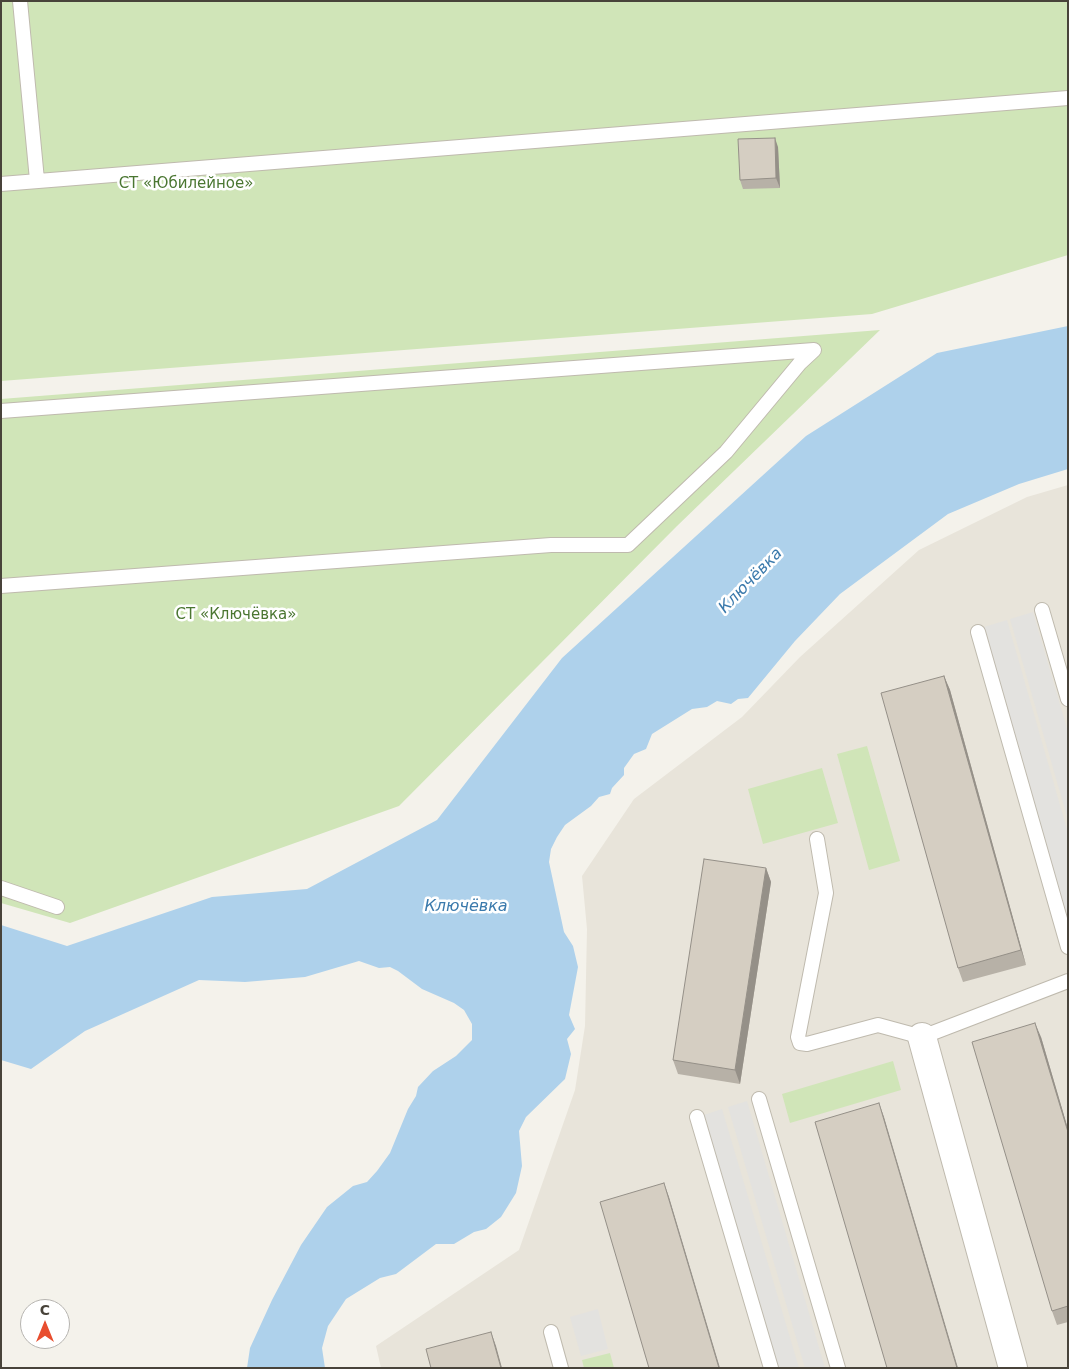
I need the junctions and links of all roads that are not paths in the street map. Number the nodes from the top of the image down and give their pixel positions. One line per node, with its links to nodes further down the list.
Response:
1 (20, 1): 3 (lane)
2 (1068, 98): 3 (lane)
3 (37, 180): 4 (lane)
4 (1, 184)
5 (1, 411): 6 (lane)
6 (1, 586)
7 (1042, 610): 9 (lane)
8 (978, 632): 13 (lane)
9 (1068, 699)
10 (817, 839): 15 (lane)
11 (1, 888): 12 (lane)
12 (56, 907)
13 (1068, 947)
14 (1068, 981): 15 (lane)
15 (922, 1036): 22 (street)
16 (759, 1099): 21 (lane)
17 (697, 1118): 20 (lane)
18 (551, 1332): 19 (lane)
19 (561, 1368)
20 (771, 1368)
21 (838, 1368)
22 (1013, 1368)

